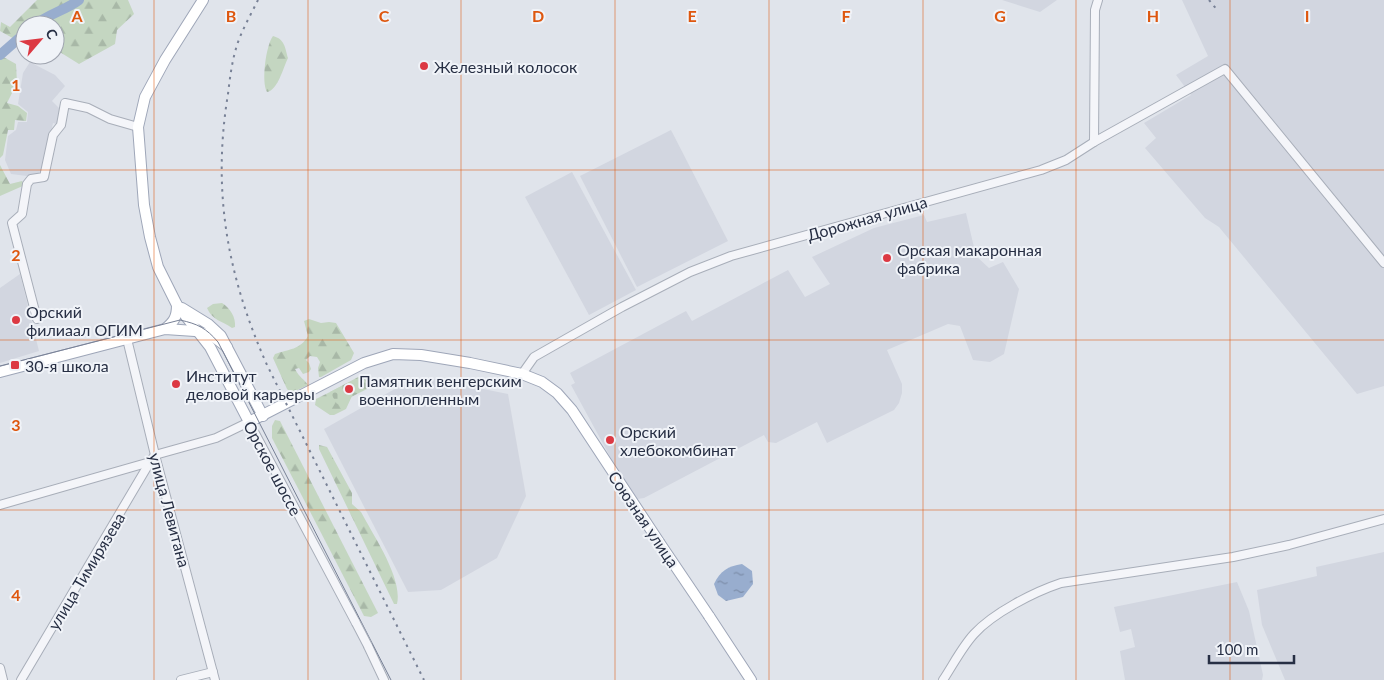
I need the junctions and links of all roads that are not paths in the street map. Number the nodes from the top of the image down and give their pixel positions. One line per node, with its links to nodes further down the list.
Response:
1 (203, 0): 3 (main road, Орское шоссе)
2 (1098, 0): 4 (street)
3 (138, 127): 6 (main road, Орское шоссе); 7 (street)
4 (1094, 142): 5 (street, Дорожная улица); 13 (street, Дорожная улица)
5 (1384, 263)
6 (177, 305): 8 (main road); 9 (main road, Орское шоссе); 11 (main road)
7 (37, 319)
8 (165, 329): 9 (main road); 10 (main road)
9 (196, 331): 11 (main road); 15 (main road, Орское шоссе)
10 (127, 339): 12 (main road); 16 (street, улица Левитана)
11 (227, 346): 14 (main road)
12 (0, 372)
13 (522, 374): 14 (main road, Союзная улица); 26 (main road, Союзная улица, bridge)
14 (263, 416): 15 (main road, Союзная улица)
15 (249, 422): 16 (street); 25 (street, Орское шоссе, bridge)
16 (155, 455): 17 (street, улица Тимирязева); 21 (street, улица Левитана)
17 (150, 462): 18 (street); 23 (street, улица Тимирязева)
18 (0, 505)
19 (1384, 519): 27 (street)
20 (0, 668): 22 (street)
21 (214, 676): 24 (street)
22 (3, 680)
23 (21, 680)
24 (181, 680)
25 (384, 680)
26 (751, 680)
27 (943, 680)

